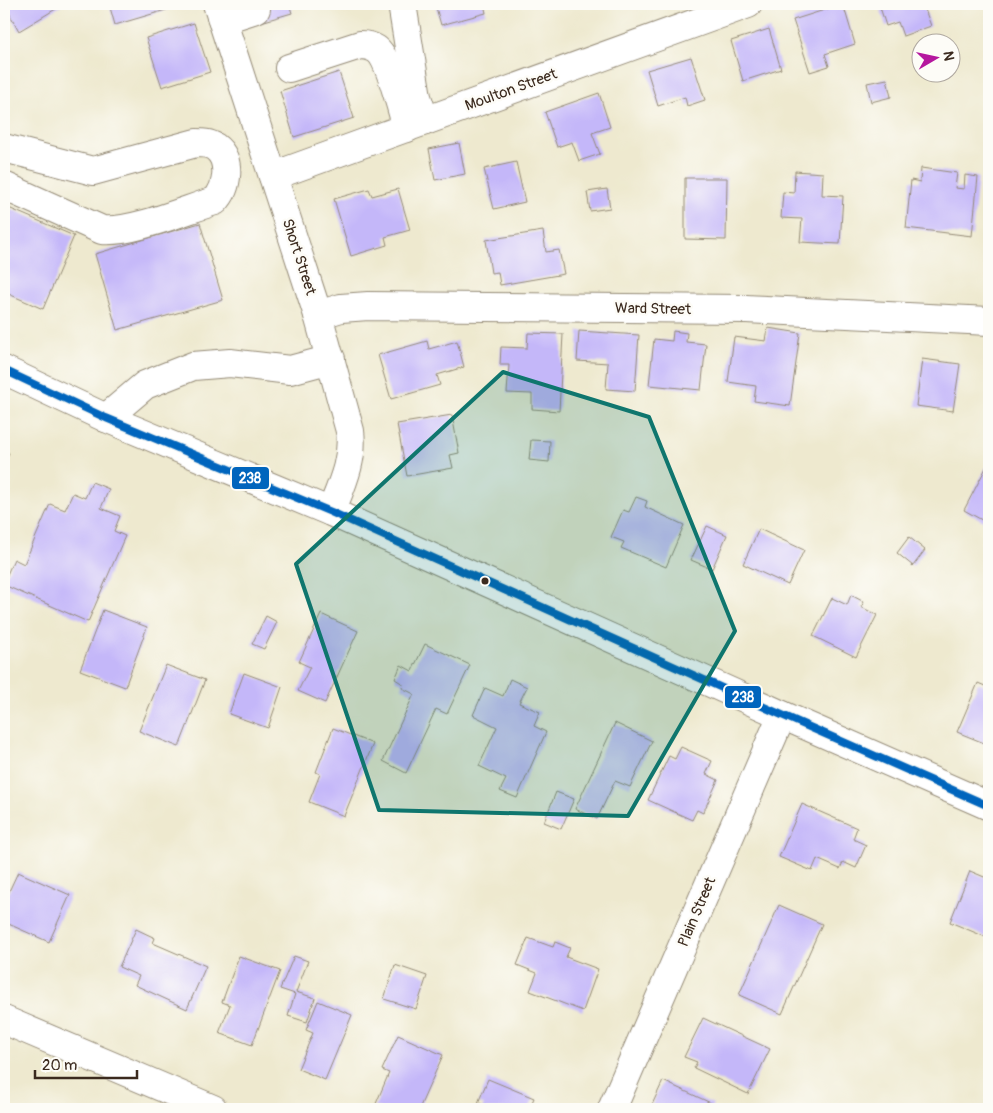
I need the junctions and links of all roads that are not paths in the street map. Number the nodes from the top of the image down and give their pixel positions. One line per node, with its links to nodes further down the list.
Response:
1 (402, 4): 6 (street)
2 (748, 4): 6 (street, Moulton Street)
3 (256, 9): 4 (street)
4 (220, 12): 8 (street, Short Street)
5 (289, 68): 6 (street)
6 (416, 125): 8 (street, Moulton Street)
7 (4, 148): 9 (street)
8 (273, 176): 10 (street, Short Street)
9 (4, 186)
10 (318, 315): 11 (street, Ward Street); 12 (street, Short Street)
11 (989, 321)
12 (331, 359): 14 (street); 15 (street, Short Street)
13 (4, 370): 14 (street)
14 (106, 418): 15 (street)
15 (331, 512): 16 (street)
16 (782, 715): 17 (street); 20 (street, Plain Street)
17 (989, 806)
18 (4, 1020): 19 (street)
19 (213, 1109)
20 (612, 1109)

